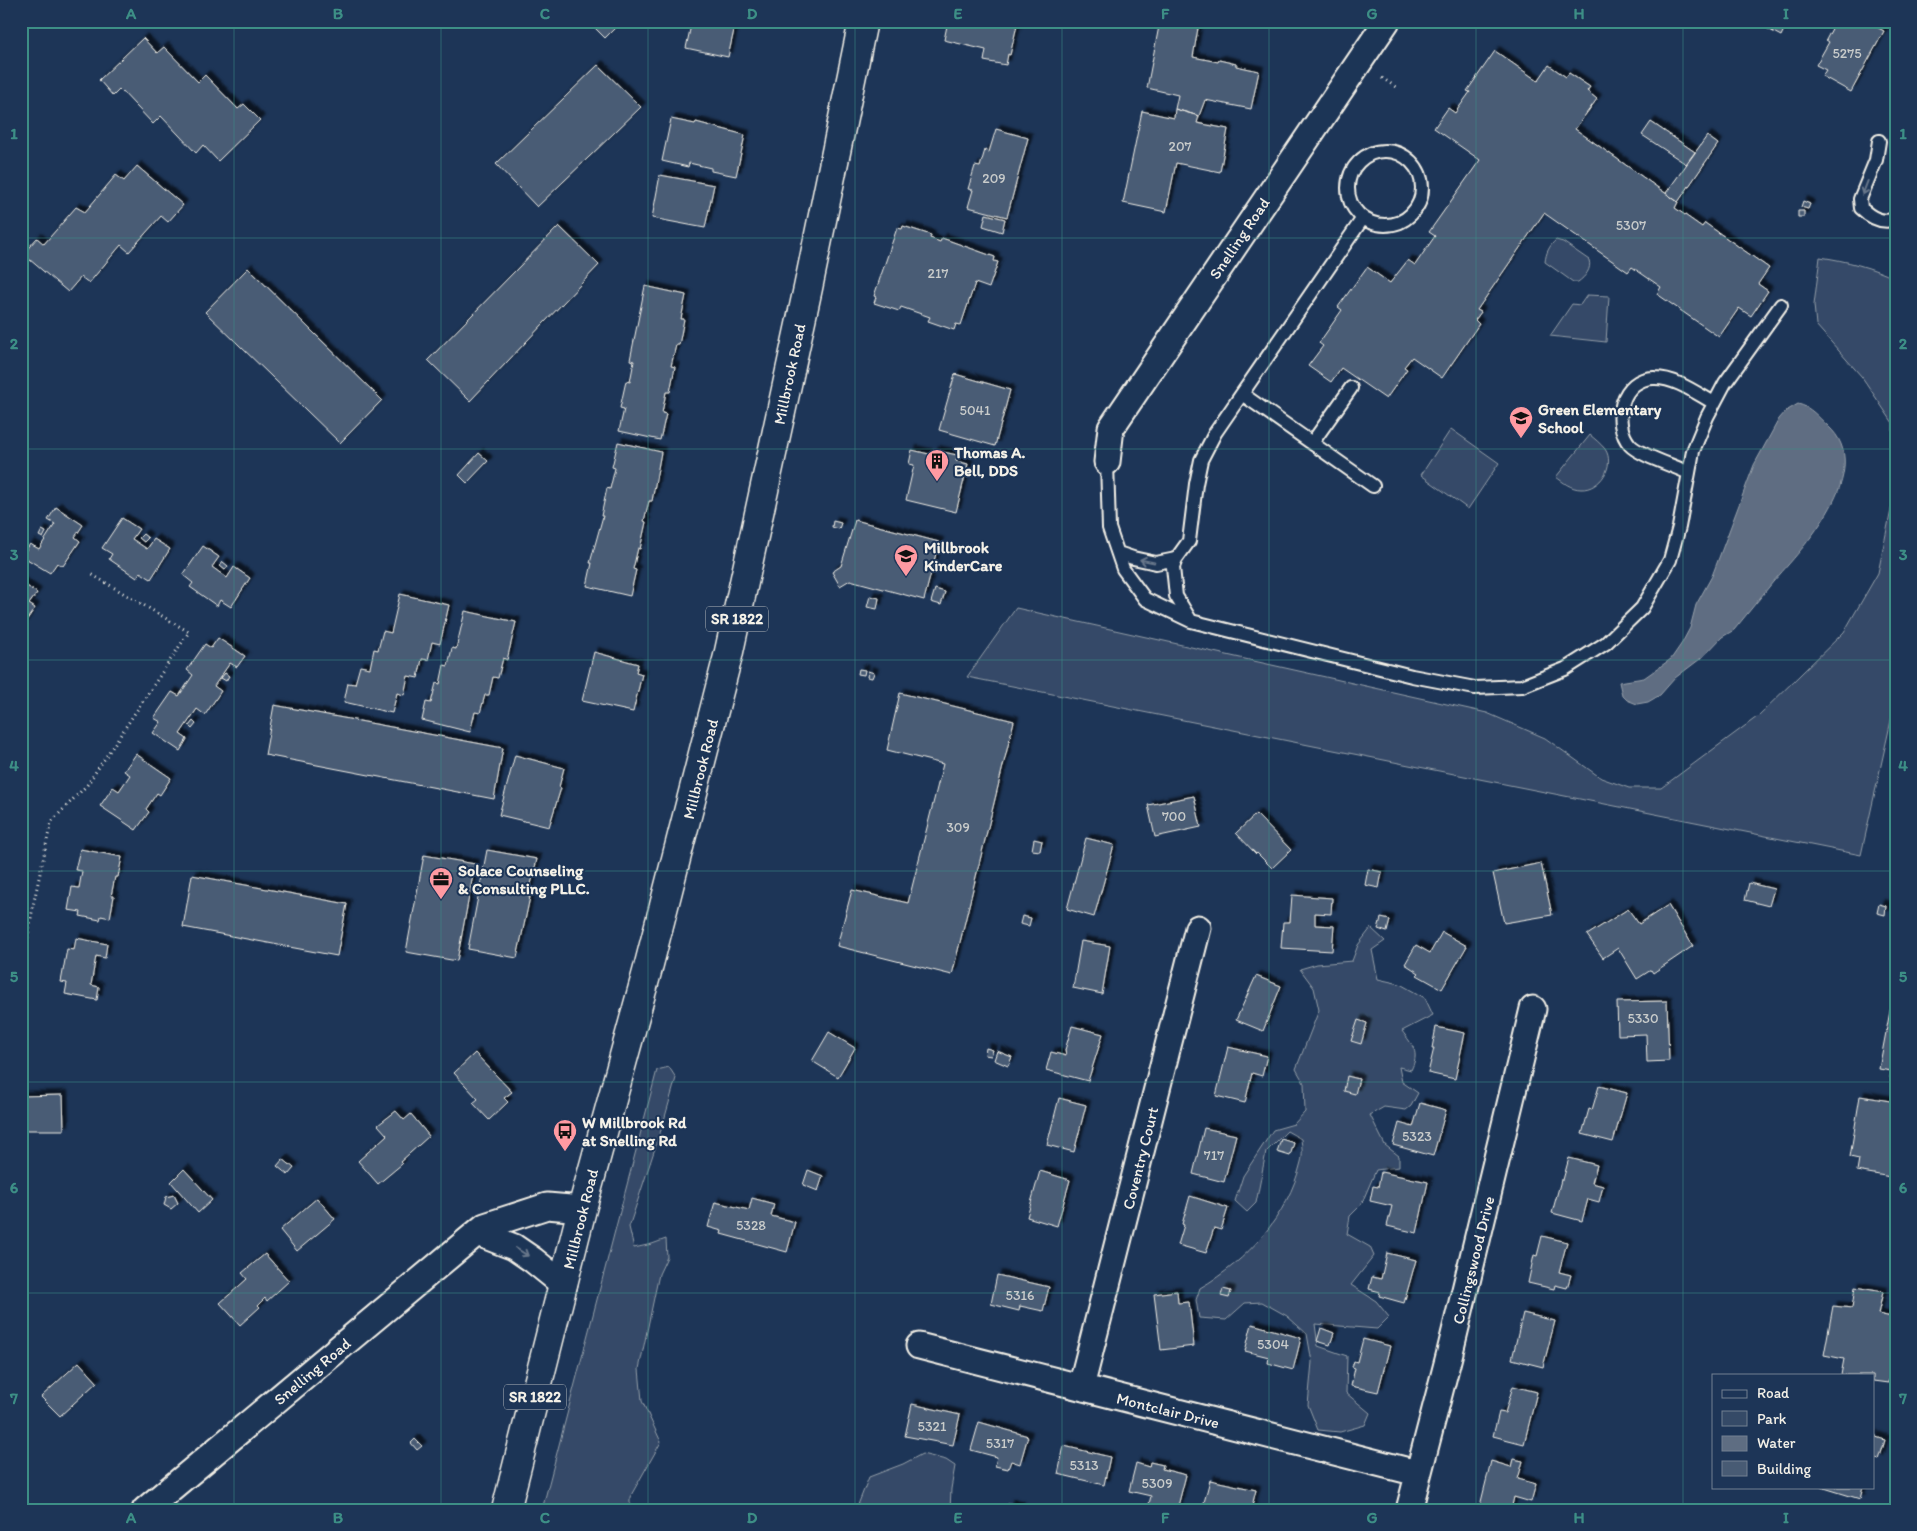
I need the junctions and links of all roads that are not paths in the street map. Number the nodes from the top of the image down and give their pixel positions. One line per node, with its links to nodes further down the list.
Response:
1 (863, 21): 19 (main road, Millbrook Road / SR 1822)
2 (1388, 21): 11 (street, Snelling Road)
3 (1879, 141): 5 (lane, one-way to 5)
4 (1363, 218): 4 (lane); 8 (lane)
5 (1896, 219)
6 (1781, 305): 9 (lane)
7 (1351, 388): 10 (lane)
8 (1242, 394): 10 (lane); 15 (lane)
9 (1714, 402): 12 (lane); 12 (lane)
10 (1312, 443): 13 (lane)
11 (1107, 462): 14 (lane)
12 (1689, 473): 16 (lane)
13 (1373, 486)
14 (1118, 553): 15 (lane, one-way to 14); 16 (lane)
15 (1176, 559): 16 (lane)
16 (1192, 621)
17 (1198, 928): 23 (street, Coventry Court)
18 (1533, 1009): 24 (street, Collingswood Drive)
19 (582, 1210): 20 (street, Snelling Road); 21 (main road, Millbrook Road / SR 1822)
20 (478, 1233): 21 (street, one-way to 21); 25 (street, Snelling Road)
21 (564, 1285): 26 (main road, Millbrook Road / SR 1822)
22 (919, 1346): 23 (street, Montclair Drive)
23 (1081, 1387): 24 (street, Montclair Drive)
24 (1417, 1473): 27 (street, Collingswood Drive)
25 (145, 1510)
26 (506, 1510)
27 (1409, 1510)

